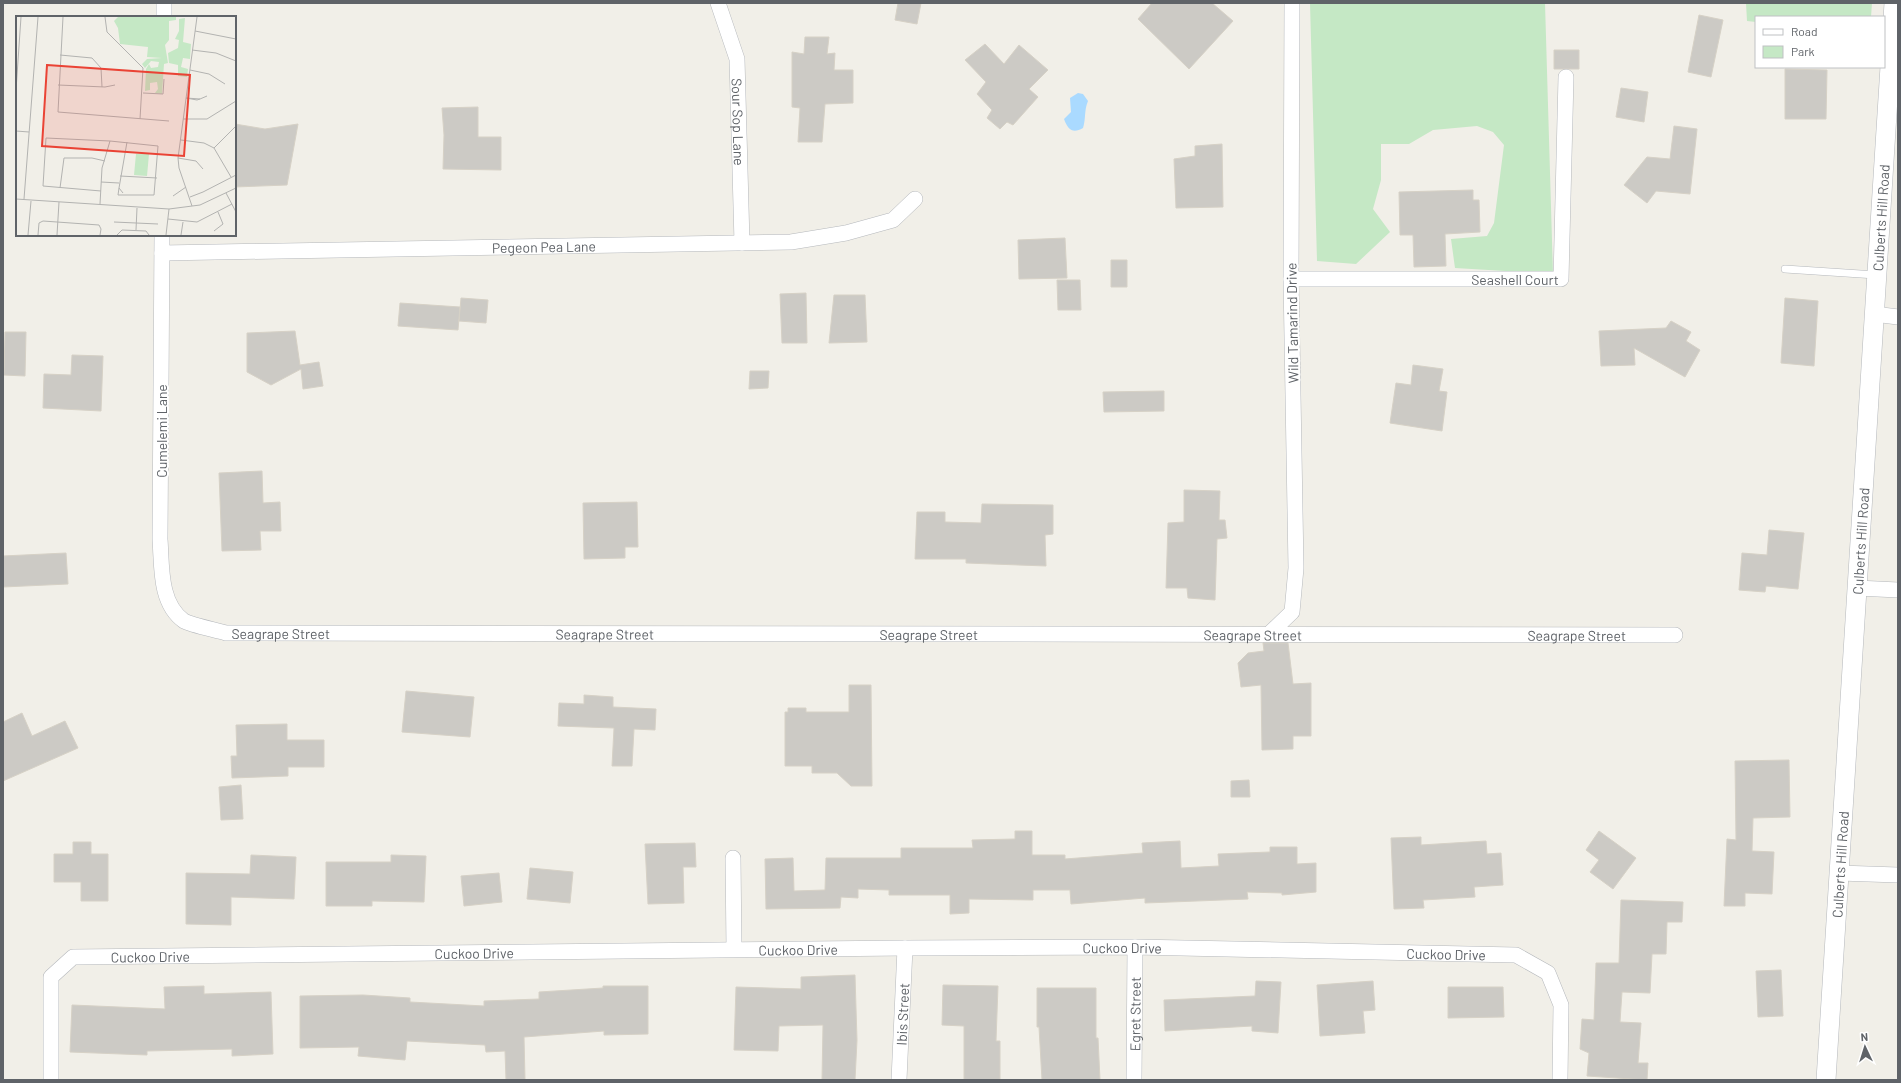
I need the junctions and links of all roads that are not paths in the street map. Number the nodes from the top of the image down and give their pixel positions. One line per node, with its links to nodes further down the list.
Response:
1 (164, 3): 5 (street)
2 (718, 3): 9 (street, Sour Sop Lane)
3 (1292, 3): 13 (street, Wild Tamarind Drive)
4 (1894, 3): 12 (street, Culberts Hill Road)
5 (164, 16)
6 (1566, 77): 13 (street, Seashell Court)
7 (915, 199): 9 (street, Pegeon Pea Lane)
8 (162, 236): 10 (street, Cumelemi Lane)
9 (742, 243): 10 (street, Pegeon Pea Lane)
10 (162, 253): 18 (street, Cumelemi Lane)
11 (1785, 269): 12 (lane)
12 (1876, 275): 14 (street, Culberts Hill Road)
13 (1291, 279): 19 (street, Wild Tamarind Drive)
14 (1874, 314): 15 (street); 16 (street, Culberts Hill Road)
15 (1898, 317)
16 (1857, 588): 17 (street); 22 (street, Culberts Hill Road)
17 (1898, 590)
18 (184, 621): 19 (street, Seagrape Street)
19 (1270, 633): 20 (street, Seagrape Street)
20 (1675, 635)
21 (733, 858): 26 (street)
22 (1839, 873): 23 (street); 31 (street, Culberts Hill Road)
23 (1898, 875)
24 (1135, 947): 25 (street, Cuckoo Drive); 29 (street, Egret Street); 30 (street, Cuckoo Drive)
25 (905, 948): 26 (street, Cuckoo Drive); 28 (street, Ibis Street)
26 (734, 949): 27 (street, Cuckoo Drive)
27 (51, 1080)
28 (899, 1080)
29 (1134, 1080)
30 (1560, 1080)
31 (1826, 1080)

